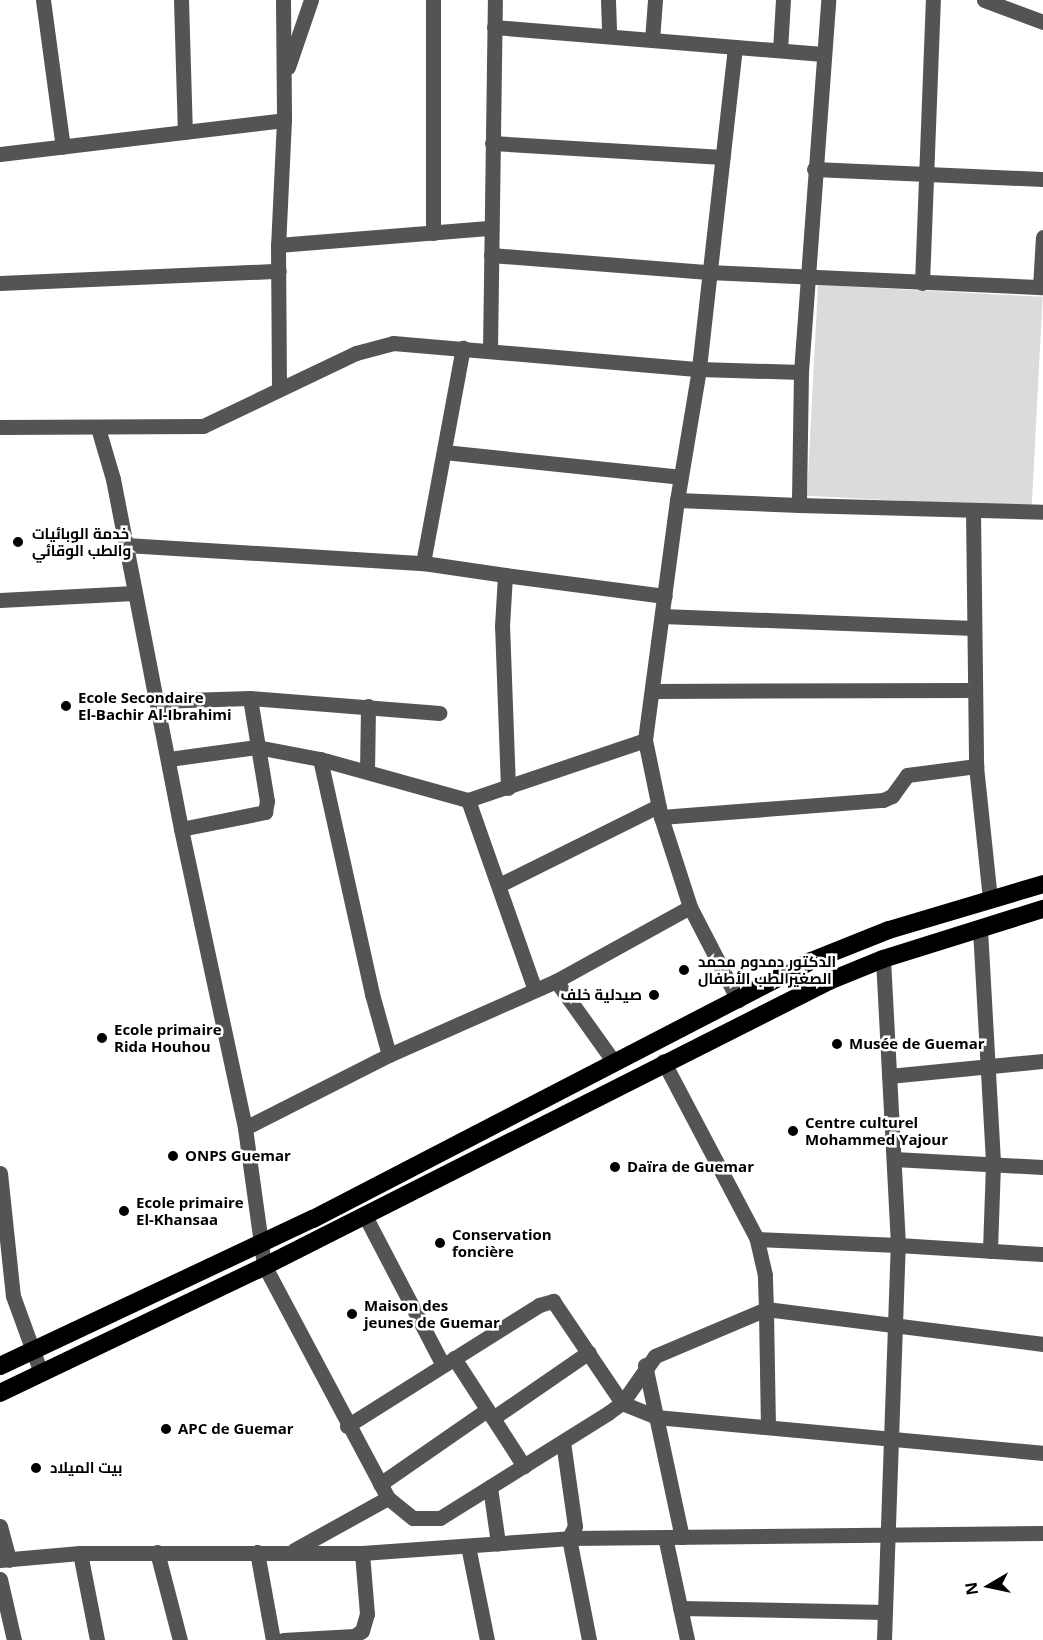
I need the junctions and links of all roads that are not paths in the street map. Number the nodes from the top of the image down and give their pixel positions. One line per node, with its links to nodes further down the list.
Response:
1 (43, 0): 24 (street)
2 (181, 0): 22 (street)
3 (283, 0): 20 (street)
4 (311, 0): 20 (street)
5 (433, 0): 31 (street)
6 (495, 0): 14 (street)
7 (608, 0): 15 (street)
8 (655, 0): 16 (street)
9 (783, 0): 18 (street)
10 (828, 0): 19 (street)
11 (933, 0): 28 (street)
12 (984, 0): 13 (street)
13 (1043, 22)
14 (494, 27): 15 (street); 23 (street)
15 (609, 36): 16 (street)
16 (652, 40): 17 (street)
17 (735, 47): 18 (street); 26 (street)
18 (780, 50): 19 (street)
19 (823, 54): 27 (street)
20 (284, 78): 21 (street)
21 (284, 120): 22 (street); 33 (street)
22 (185, 132): 24 (street)
23 (492, 143): 26 (street); 30 (street)
24 (63, 147): 25 (street)
25 (0, 154)
26 (723, 157): 36 (street)
27 (814, 168): 28 (street); 37 (street)
28 (928, 174): 29 (street); 39 (street)
29 (1043, 179)
30 (491, 228): 31 (street); 34 (street)
31 (433, 233): 33 (street)
32 (1043, 237): 40 (street)
33 (278, 245): 35 (street)
34 (491, 255): 36 (street); 42 (street)
35 (279, 271): 38 (street); 45 (street)
36 (708, 272): 37 (street); 43 (street)
37 (809, 277): 39 (street); 44 (street)
38 (0, 283)
39 (922, 284): 40 (street)
40 (1041, 287)
41 (463, 348): 42 (street); 45 (street); 48 (street)
42 (490, 351): 43 (street)
43 (699, 369): 44 (street); 49 (street)
44 (801, 372): 51 (street)
45 (279, 388): 47 (street)
46 (0, 427): 47 (street)
47 (98, 428): 54 (street)
48 (444, 452): 49 (street); 55 (street)
49 (680, 477): 50 (street)
50 (676, 500): 51 (street); 58 (street)
51 (799, 505): 52 (street)
52 (973, 512): 53 (street); 61 (street)
53 (1043, 512)
54 (126, 545): 55 (street); 57 (street)
55 (423, 563): 56 (street)
56 (505, 575): 58 (street); 74 (street)
57 (134, 593): 59 (street); 65 (street)
58 (665, 596): 60 (street)
59 (0, 600)
60 (662, 616): 61 (street); 63 (street)
61 (974, 628): 62 (street)
62 (974, 690): 63 (street); 72 (street)
63 (653, 691): 68 (street)
64 (250, 698): 65 (street); 66 (street); 69 (street)
65 (156, 701): 70 (street)
66 (368, 706): 67 (street); 73 (street)
67 (439, 712)
68 (645, 740): 74 (street); 76 (street)
69 (257, 747): 70 (street); 71 (street); 77 (street)
70 (169, 759): 77 (street)
71 (320, 759): 73 (street); 88 (street)
72 (975, 766): 76 (street); 80 (street)
73 (367, 771): 75 (street)
74 (508, 788): 75 (street)
75 (468, 800): 79 (street)
76 (660, 812): 79 (street); 81 (street)
77 (181, 829): 96 (street)
78 (1043, 884): 80 (highway)
79 (499, 885): 86 (street)
80 (990, 899): 87 (highway)
81 (690, 908): 85 (street); 87 (street)
82 (1043, 909): 83 (highway)
83 (980, 929): 84 (highway); 92 (street)
84 (883, 959): 91 (highway); 93 (street)
85 (556, 981): 86 (street); 90 (street)
86 (535, 990): 88 (street)
87 (738, 1000): 90 (highway)
88 (389, 1055): 96 (street)
89 (1043, 1061): 92 (street)
90 (614, 1062): 94 (highway)
91 (663, 1062): 95 (highway); 102 (street)
92 (988, 1069): 93 (street); 98 (street)
93 (889, 1076): 97 (street)
94 (579, 1080): 95 (highway); 103 (highway)
95 (587, 1100): 101 (highway)
96 (245, 1128): 103 (street)
97 (894, 1159): 98 (street); 104 (street)
98 (993, 1164): 99 (street); 105 (street)
99 (1043, 1167)
100 (0, 1173): 108 (street)
101 (364, 1214): 107 (highway); 114 (street)
102 (756, 1239): 104 (street); 109 (street)
103 (260, 1244): 107 (street); 112 (highway)
104 (898, 1245): 105 (street); 110 (street)
105 (990, 1251): 106 (street)
106 (1043, 1254)
107 (264, 1265): 117 (highway); 122 (street)
108 (5, 1281): 112 (street)
109 (766, 1310): 110 (street); 115 (street); 123 (street)
110 (898, 1328): 111 (street); 124 (street)
111 (1043, 1344)
112 (33, 1352): 116 (highway); 117 (street)
113 (589, 1352): 114 (street); 119 (street); 120 (street)
114 (449, 1362): 120 (street); 122 (street)
115 (645, 1365): 119 (street); 121 (street)
116 (0, 1366)
117 (41, 1373): 118 (highway)
118 (1, 1390)
119 (622, 1402): 121 (street); 125 (street)
120 (490, 1414): 127 (street); 128 (street)
121 (656, 1417): 123 (street); 135 (street)
122 (347, 1426): 128 (street)
123 (768, 1427): 124 (street)
124 (891, 1438): 126 (street); 133 (street)
125 (563, 1442): 127 (street); 136 (street)
126 (1043, 1453)
127 (524, 1466): 129 (street)
128 (380, 1484): 130 (street)
129 (490, 1487): 130 (street); 137 (street)
130 (388, 1498): 139 (street)
131 (0, 1526): 144 (street)
132 (1043, 1533): 133 (street)
133 (885, 1535): 135 (street); 147 (street)
134 (665, 1537): 135 (street); 136 (street); 146 (street)
135 (682, 1537)
136 (569, 1538): 137 (street); 154 (street)
137 (498, 1543): 138 (street)
138 (468, 1546): 143 (street); 153 (street)
139 (294, 1550): 141 (street); 143 (street)
140 (157, 1552): 141 (street); 142 (street); 150 (street)
141 (257, 1552): 151 (street)
142 (80, 1553): 144 (street); 149 (street)
143 (362, 1553): 152 (street)
144 (4, 1560)
145 (0, 1579): 148 (street)
146 (680, 1608): 147 (street); 155 (street)
147 (885, 1612): 156 (street)
148 (14, 1640)
149 (97, 1640)
150 (180, 1640)
151 (273, 1640)
152 (283, 1640)
153 (487, 1640)
154 (590, 1640)
155 (687, 1640)
156 (884, 1640)

